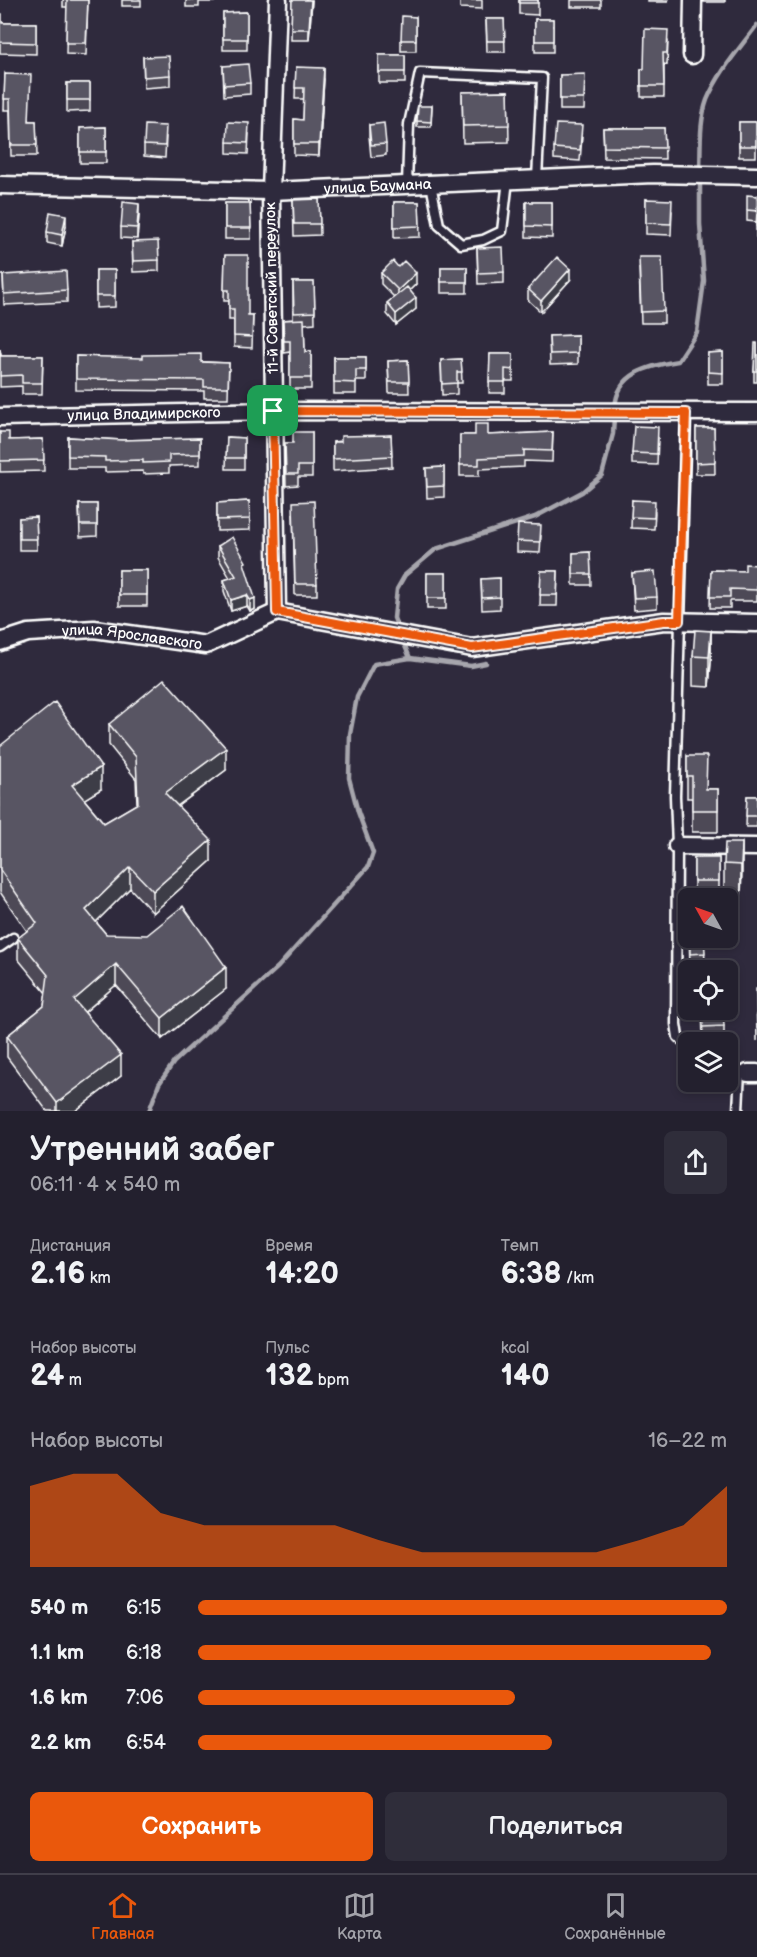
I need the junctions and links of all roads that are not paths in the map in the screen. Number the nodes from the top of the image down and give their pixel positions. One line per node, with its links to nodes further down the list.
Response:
1 (278, 0): 10 (street, 11-й Советский переулок)
2 (693, 0): 3 (street)
3 (692, 55)
4 (757, 176): 5 (street, улица Баумана)
5 (537, 179): 6 (street, улица Баумана); 9 (lane)
6 (508, 180): 7 (street, улица Баумана); 7 (lane)
7 (431, 184): 9 (street, улица Баумана)
8 (0, 185): 10 (street, улица Баумана)
9 (407, 185): 10 (street, улица Баумана)
10 (271, 191): 11 (street, 11-й Советский переулок)
11 (273, 411): 13 (street, улица Владимирского); 14 (street, улица Владимирского); 15 (street, 11-й Советский переулок)
12 (757, 412): 13 (street, улица Владимирского)
13 (686, 413): 16 (lane)
14 (0, 417)
15 (277, 612): 16 (street); 18 (street, улица Ярославского)
16 (679, 621): 17 (street); 19 (lane)
17 (757, 623)
18 (0, 642)
19 (677, 846): 20 (street); 23 (lane)
20 (757, 847)
21 (13, 938): 22 (lane)
22 (0, 947)
23 (678, 1037)
24 (748, 1073): 25 (lane)
25 (738, 1111)

